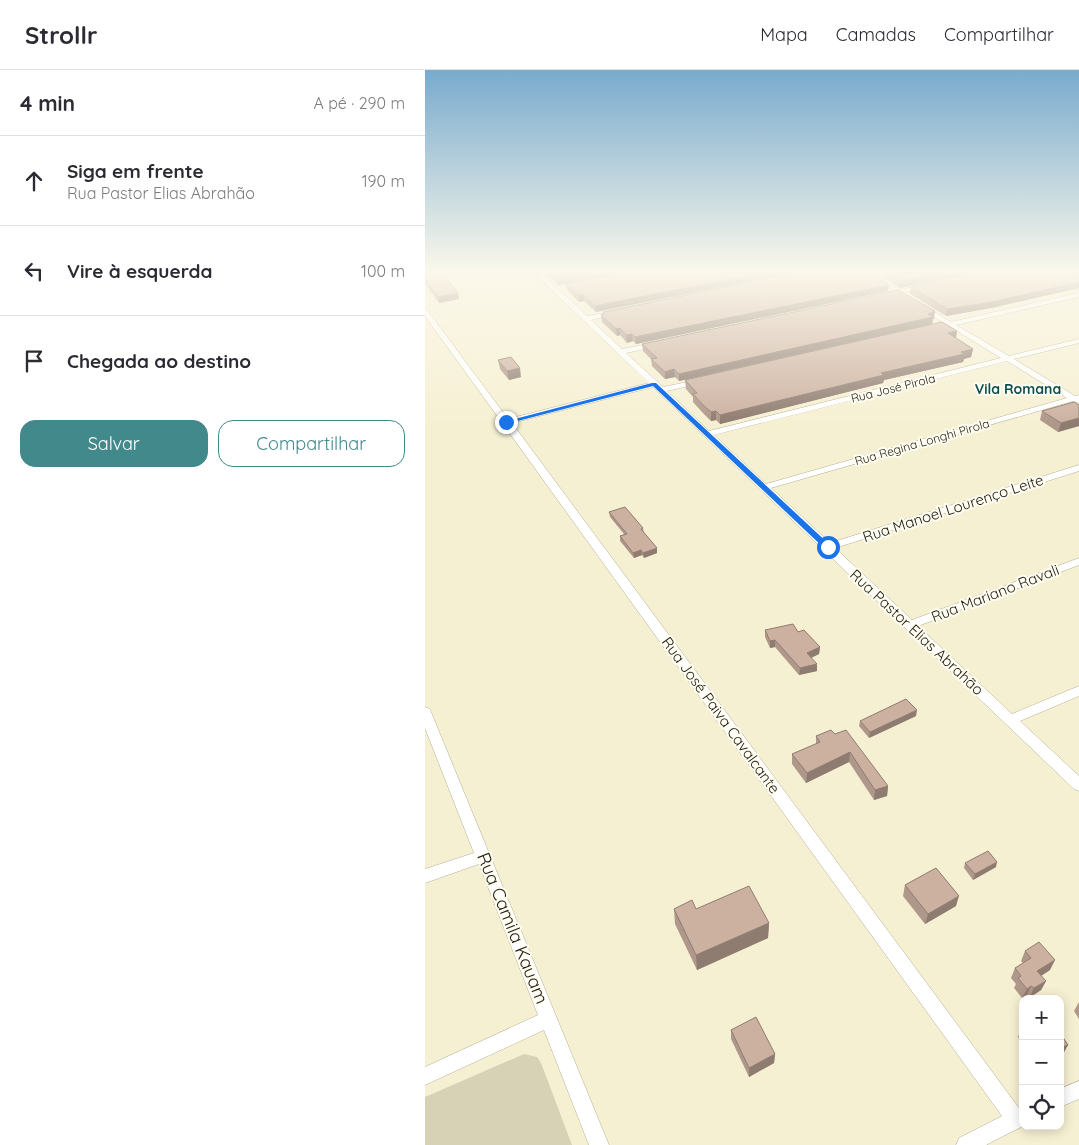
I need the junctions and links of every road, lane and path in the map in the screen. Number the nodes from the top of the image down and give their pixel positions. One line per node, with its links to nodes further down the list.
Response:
1 (434, 323): 13 (street, Rua José Paiva Cavalcante)
2 (590, 323): 8 (street, Rua Pastor Elias Abrahão)
3 (954, 323): 4 (street)
4 (950, 324): 5 (street); 9 (street)
5 (921, 330)
6 (1079, 341): 9 (street, Rua José Pirola)
7 (668, 342): 8 (street)
8 (621, 352): 11 (street, Rua Pastor Elias Abrahão)
9 (1008, 359): 12 (street); 14 (street, Rua José Pirola)
10 (709, 379): 11 (street)
11 (658, 387): 13 (street); 14 (street, Rua Pastor Elias Abrahão)
12 (1077, 400): 16 (street, Rua Regina Longhi Pirola)
13 (506, 422): 31 (street, Rua José Paiva Cavalcante)
14 (707, 434): 16 (street, Rua Pastor Elias Abrahão)
15 (1079, 468): 17 (street, Rua Manoel Lourenço Leite)
16 (764, 487): 17 (street, Rua Pastor Elias Abrahão)
17 (828, 547): 19 (street, Rua Pastor Elias Abrahão)
18 (1079, 561): 19 (street, Rua Mariano Ravali)
19 (910, 625): 22 (street, Rua Pastor Elias Abrahão)
20 (1079, 691): 22 (street)
21 (425, 712): 23 (street, Rua Camila Kauam)
22 (1011, 720): 24 (street, Rua Pastor Elias Abrahão)
23 (429, 732): 25 (street, Rua Camila Kauam)
24 (1079, 785)
25 (483, 856): 26 (street); 27 (street, Rua Camila Kauam)
26 (425, 876)
27 (549, 1018): 28 (street); 32 (street, Rua Camila Kauam)
28 (425, 1076)
29 (1079, 1090): 30 (street)
30 (1064, 1096)
31 (1019, 1117): 33 (street)
32 (599, 1145)
33 (965, 1145)

